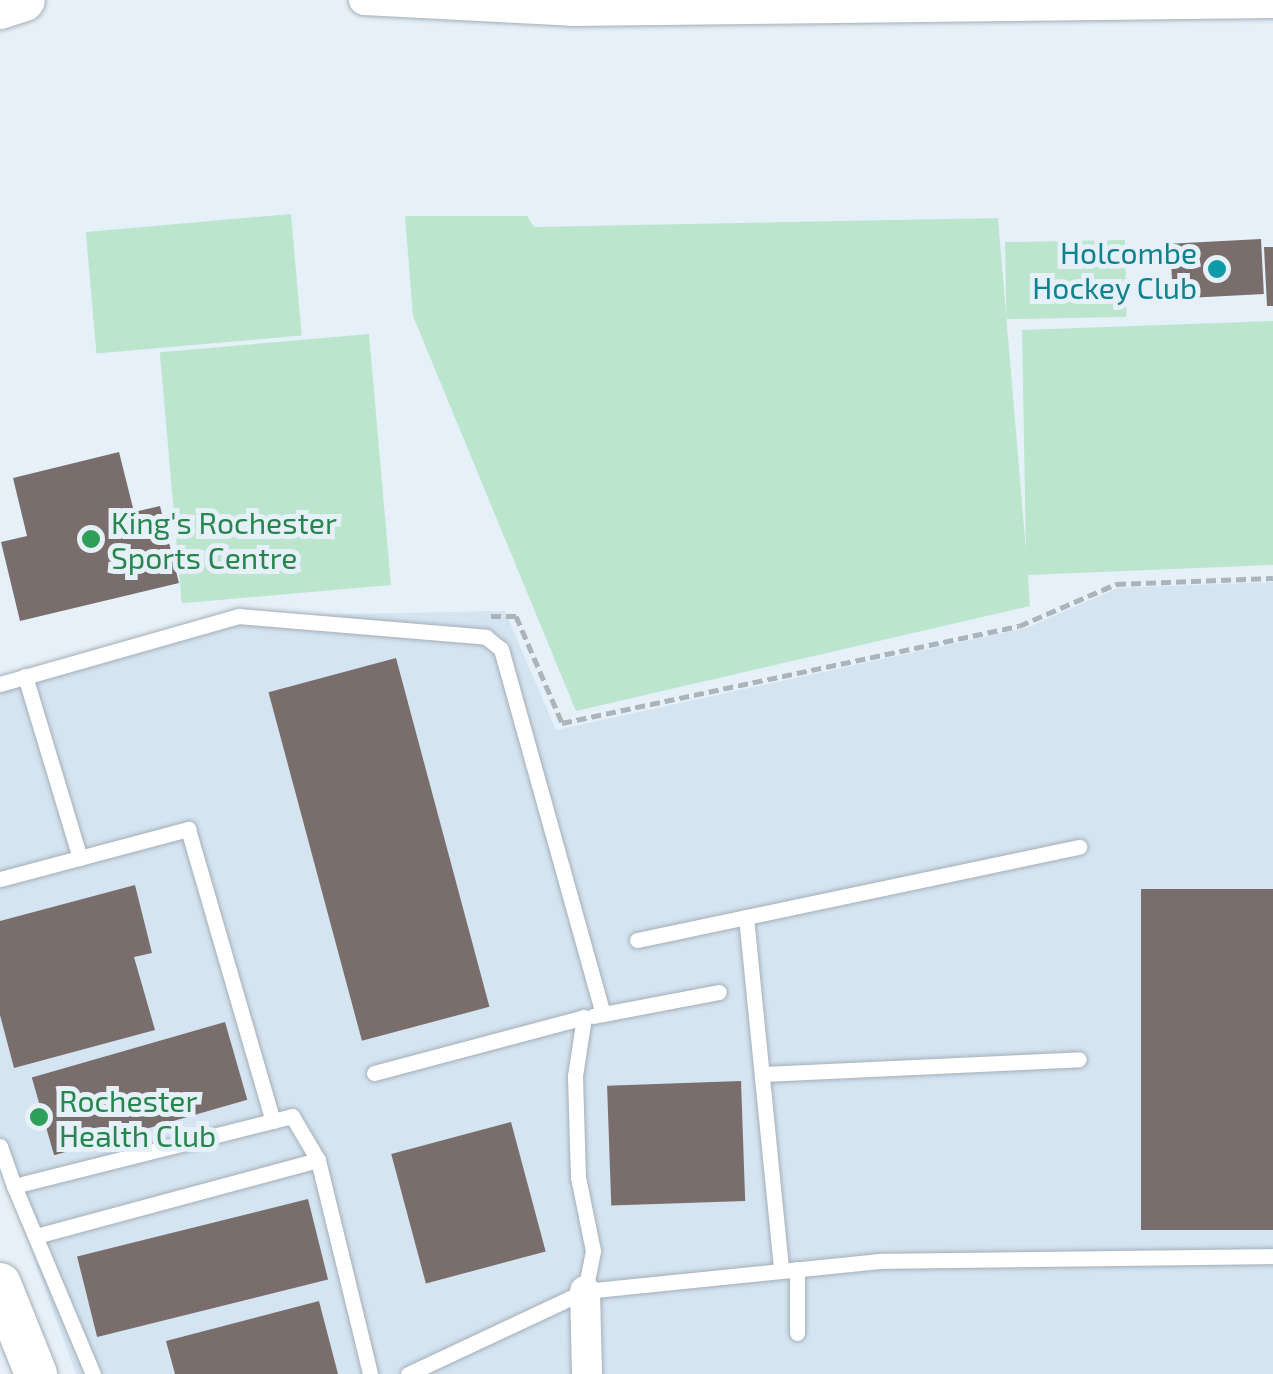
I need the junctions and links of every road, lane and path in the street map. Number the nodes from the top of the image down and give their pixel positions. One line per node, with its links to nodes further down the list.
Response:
1 (24, 0): 5 (main road)
2 (364, 0): 4 (street)
3 (1273, 3): 4 (street)
4 (1050, 4)
5 (0, 8)
6 (1273, 578): 7 (path)
7 (476, 616)
8 (26, 676): 9 (lane); 11 (lane); 16 (lane)
9 (0, 684)
10 (1079, 847): 13 (lane)
11 (80, 858): 12 (lane); 21 (lane)
12 (0, 880)
13 (746, 917): 14 (lane); 20 (lane)
14 (638, 940)
15 (720, 992): 16 (lane)
16 (603, 1014): 17 (lane)
17 (584, 1017): 19 (lane); 29 (lane)
18 (1079, 1059): 20 (lane)
19 (374, 1073)
20 (766, 1074): 27 (lane)
21 (273, 1121): 23 (lane); 24 (lane)
22 (0, 1146): 24 (lane)
23 (318, 1160): 25 (lane); 33 (lane)
24 (14, 1186): 25 (lane)
25 (36, 1236): 32 (lane)
26 (1273, 1256): 27 (lane)
27 (789, 1268): 29 (lane); 30 (lane)
28 (0, 1284): 31 (main road)
29 (585, 1291): 34 (lane); 35 (street)
30 (797, 1333)
31 (36, 1374)
32 (93, 1374)
33 (370, 1374)
34 (408, 1374)
35 (586, 1374)

